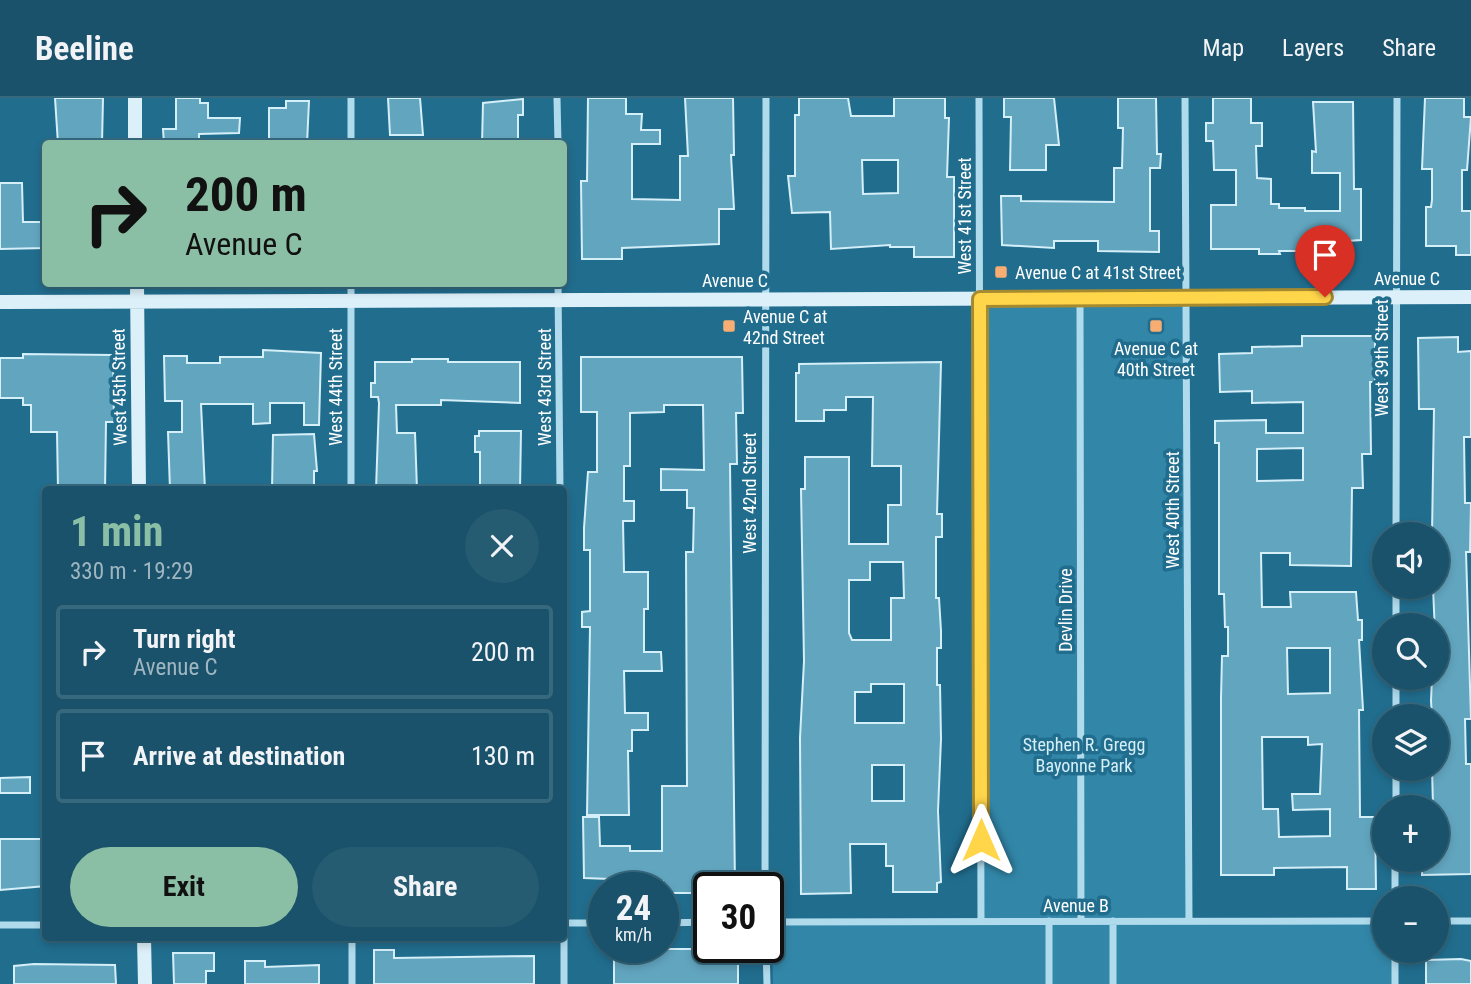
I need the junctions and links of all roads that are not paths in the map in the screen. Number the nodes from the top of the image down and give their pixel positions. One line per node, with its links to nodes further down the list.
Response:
1 (135, 98): 8 (main road)
2 (351, 98): 9 (street)
3 (557, 98): 10 (street)
4 (766, 98): 18 (street, West 42nd Street)
5 (979, 98): 19 (street, West 41st Street)
6 (1185, 98): 17 (street, West 40th Street)
7 (1397, 98): 15 (street, West 39th Street)
8 (135, 140)
9 (351, 140)
10 (558, 140)
11 (137, 287): 23 (main road, West 45th Street)
12 (351, 287): 21 (street, West 44th Street)
13 (558, 287): 20 (street, West 43rd Street)
14 (1471, 296): 15 (main road, Avenue C)
15 (1396, 297): 17 (main road, Avenue C); 27 (street, West 39th Street)
16 (1080, 298): 17 (main road, Avenue C); 19 (main road, Avenue C); 31 (street, Devlin Drive)
17 (1186, 298): 33 (street, West 40th Street)
18 (765, 299): 19 (main road, Avenue C); 20 (main road, Avenue C); 28 (street, West 42nd Street)
19 (980, 299): 29 (street, West 41st Street)
20 (559, 300): 21 (main road, Avenue C); 26 (street, West 43rd Street)
21 (351, 301): 23 (main road, Avenue C); 25 (street, West 44th Street)
22 (0, 302): 23 (main road, Avenue C)
23 (137, 302): 24 (main road, West 45th Street)
24 (139, 486)
25 (351, 486)
26 (560, 486)
27 (1396, 522)
28 (765, 872)
29 (981, 921): 30 (street, Avenue B); 37 (street, Avenue B)
30 (1049, 921): 31 (street, Avenue B); 51 (street)
31 (1081, 921): 32 (street, Avenue B)
32 (1112, 921): 33 (street, Avenue B); 52 (street)
33 (1189, 921): 34 (street, Avenue B)
34 (1372, 921)
35 (1449, 921): 36 (street)
36 (1471, 921)
37 (784, 922)
38 (567, 923): 39 (street)
39 (588, 923)
40 (0, 925): 41 (street)
41 (42, 925)
42 (144, 941): 47 (main road)
43 (352, 941): 48 (street)
44 (564, 941): 49 (street)
45 (766, 963): 50 (street)
46 (1395, 963): 53 (street)
47 (145, 984)
48 (352, 984)
49 (564, 984)
50 (767, 984)
51 (1049, 984)
52 (1113, 984)
53 (1395, 984)

